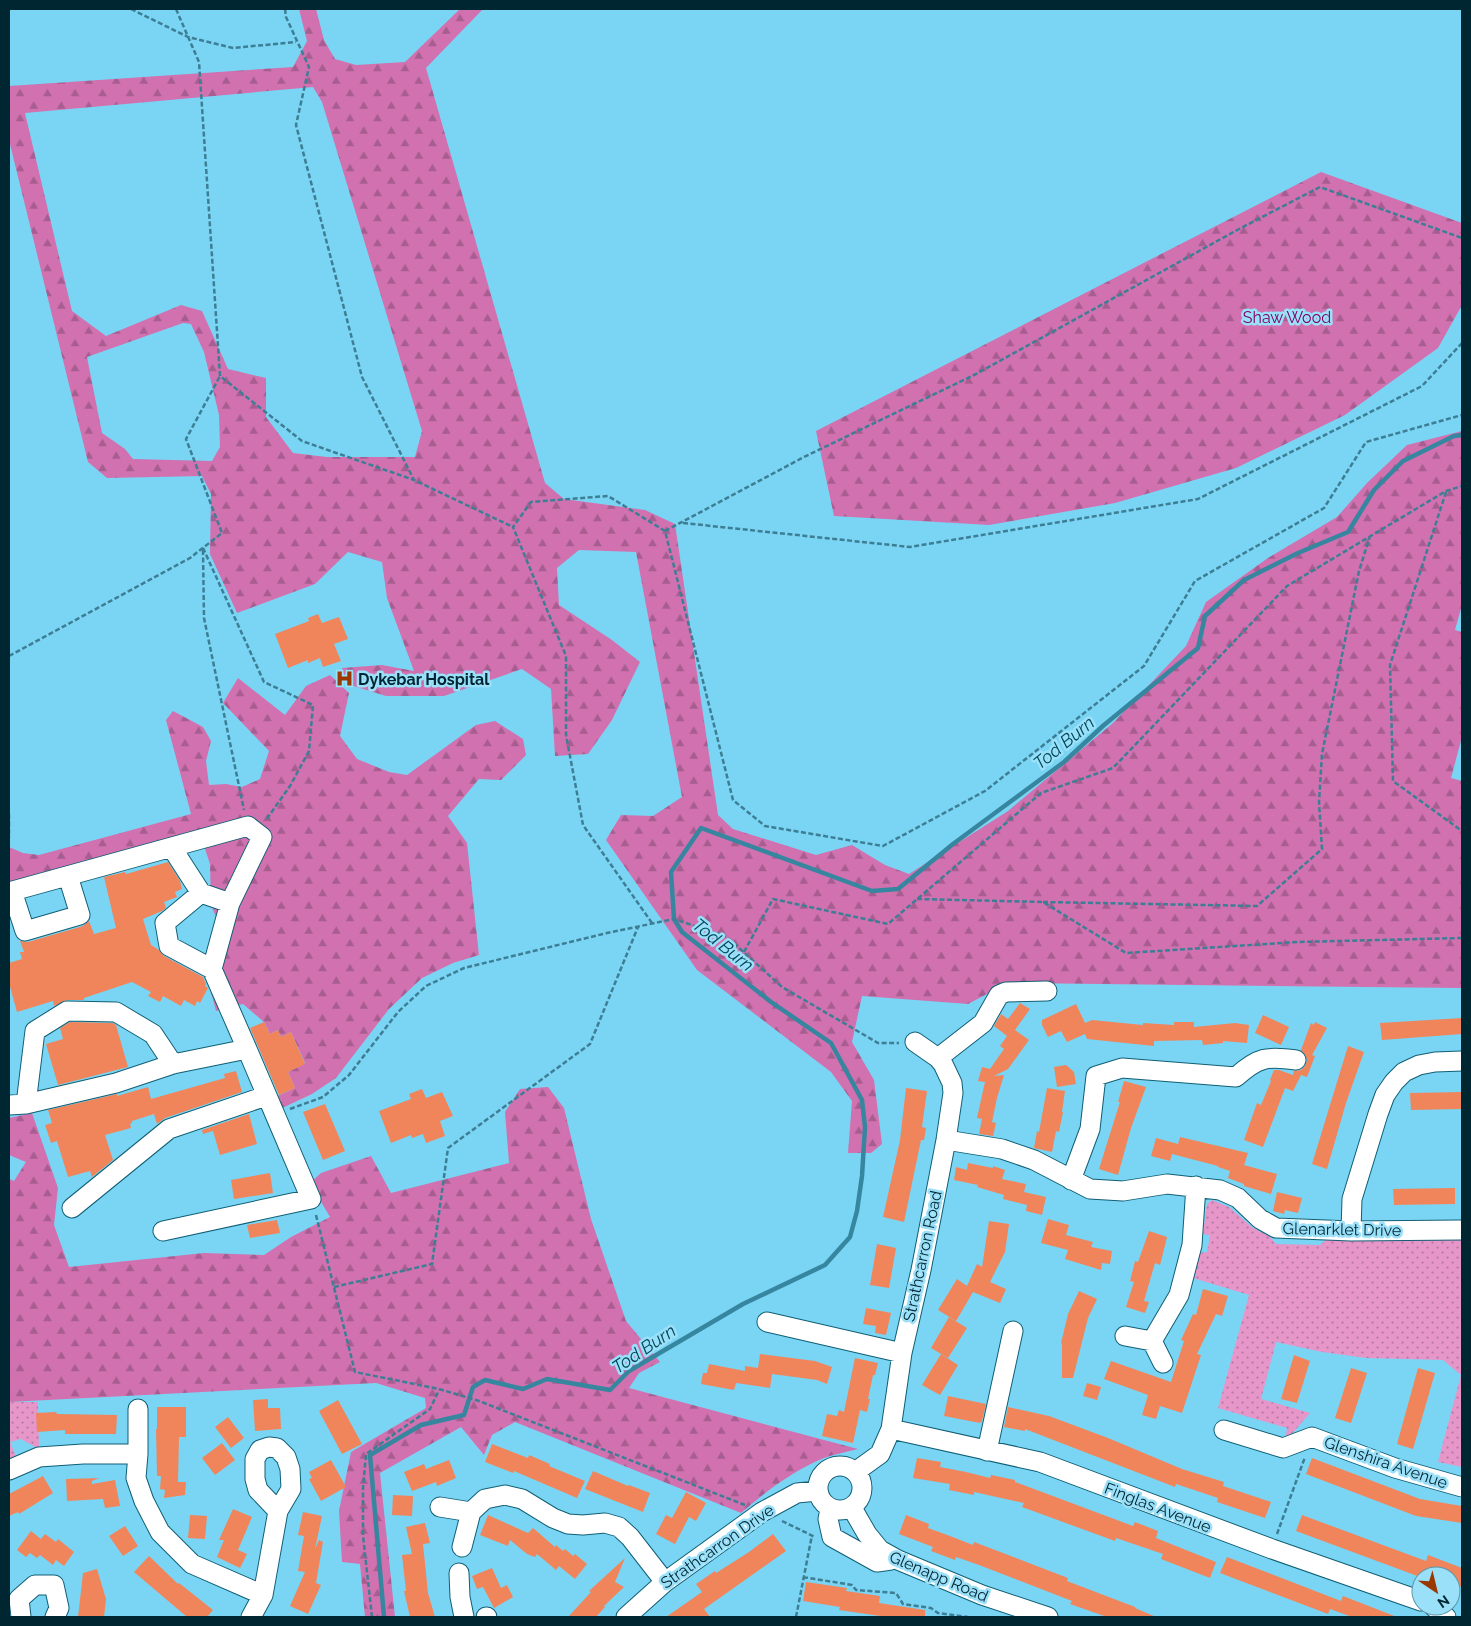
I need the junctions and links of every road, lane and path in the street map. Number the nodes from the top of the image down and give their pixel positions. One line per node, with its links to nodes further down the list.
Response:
1 (131, 9): 4 (path)
2 (176, 9): 4 (path)
3 (285, 9): 5 (path)
4 (188, 37): 5 (path); 8 (path)
5 (297, 42): 10 (path)
6 (1462, 238): 13 (path)
7 (1462, 343): 13 (path)
8 (220, 376): 10 (path); 17 (path)
9 (1462, 415): 15 (path)
10 (414, 480): 14 (path)
11 (1462, 486): 12 (path)
12 (1446, 491): 16 (path); 21 (path)
13 (681, 523): 15 (path)
14 (513, 527): 15 (path); 30 (path)
15 (665, 531)
16 (1370, 536): 27 (path); 28 (path)
17 (203, 548): 18 (path); 20 (path); 20 (path)
18 (9, 656)
19 (9, 814): 22 (path)
20 (252, 830): 23 (street); 29 (street)
21 (1462, 832)
22 (9, 838)
23 (172, 848): 24 (street); 26 (street)
24 (68, 876): 25 (street); 25 (street)
25 (10, 892)
26 (201, 893): 29 (street); 34 (street)
27 (917, 898): 28 (path); 33 (path)
28 (1043, 902): 32 (path)
29 (230, 903): 34 (street)
30 (652, 923): 31 (path); 33 (path)
31 (638, 926): 44 (path); 53 (path)
32 (1462, 938)
33 (744, 952): 36 (path)
34 (212, 969): 37 (street)
35 (1047, 991): 38 (street)
36 (915, 1042): 38 (street, Strathcarron Road)
37 (247, 1049): 41 (street); 42 (street)
38 (938, 1058): 45 (street, Strathcarron Road)
39 (1296, 1060): 46 (street)
40 (1462, 1061): 52 (street)
41 (173, 1064): 43 (street); 43 (street)
42 (266, 1096): 44 (street); 49 (street)
43 (17, 1105)
44 (275, 1115): 48 (street)
45 (946, 1140): 46 (street, Glenarklet Drive); 58 (street, Strathcarron Road)
46 (1071, 1180): 47 (street, Glenarklet Drive)
47 (1196, 1186): 52 (street, Glenarklet Drive); 57 (street)
48 (312, 1199): 50 (street); 53 (path)
49 (72, 1208)
50 (163, 1230)
51 (1462, 1230): 52 (street, Glenarklet Drive)
52 (1351, 1231)
53 (334, 1287): 60 (path)
54 (768, 1322): 58 (street)
55 (1013, 1331): 65 (street)
56 (1125, 1336): 57 (street)
57 (1152, 1341): 59 (street)
58 (902, 1353): 62 (street, Strathcarron Road)
59 (1163, 1363)
60 (439, 1389): 76 (path); 89 (path)
61 (138, 1409): 66 (street)
62 (890, 1429): 65 (street, Finglas Avenue); 68 (street, Strathcarron Road)
63 (1224, 1430): 64 (street, Glenshira Avenue)
64 (1312, 1437): 69 (street, Glenshira Avenue); 79 (path)
65 (987, 1450): 79 (street, Finglas Avenue)
66 (138, 1454): 67 (street); 84 (street)
67 (9, 1470)
68 (855, 1472): 70 (street); 72 (street)
69 (1462, 1487)
70 (817, 1491): 73 (street); 76 (street, Strathcarron Drive)
71 (440, 1507): 75 (street)
72 (852, 1508): 73 (street); 80 (street, Glenapp Road)
73 (830, 1509): 80 (street)
74 (278, 1511): 84 (street)
75 (471, 1512): 78 (street); 83 (street)
76 (762, 1512): 83 (street, Strathcarron Drive)
77 (812, 1535): 82 (path)
78 (462, 1547)
79 (1272, 1549): 85 (street, Finglas Avenue)
80 (898, 1560): 94 (street, Glenapp Road)
81 (459, 1573): 90 (street)
82 (803, 1578): 92 (path); 93 (path)
83 (665, 1582): 91 (street, Strathcarron Drive)
84 (263, 1595): 88 (street)
85 (1411, 1598)
86 (21, 1617): 87 (street)
87 (55, 1617)
88 (251, 1617)
89 (372, 1617)
90 (464, 1617)
91 (626, 1617)
92 (796, 1617)
93 (968, 1617)
94 (1048, 1617)

